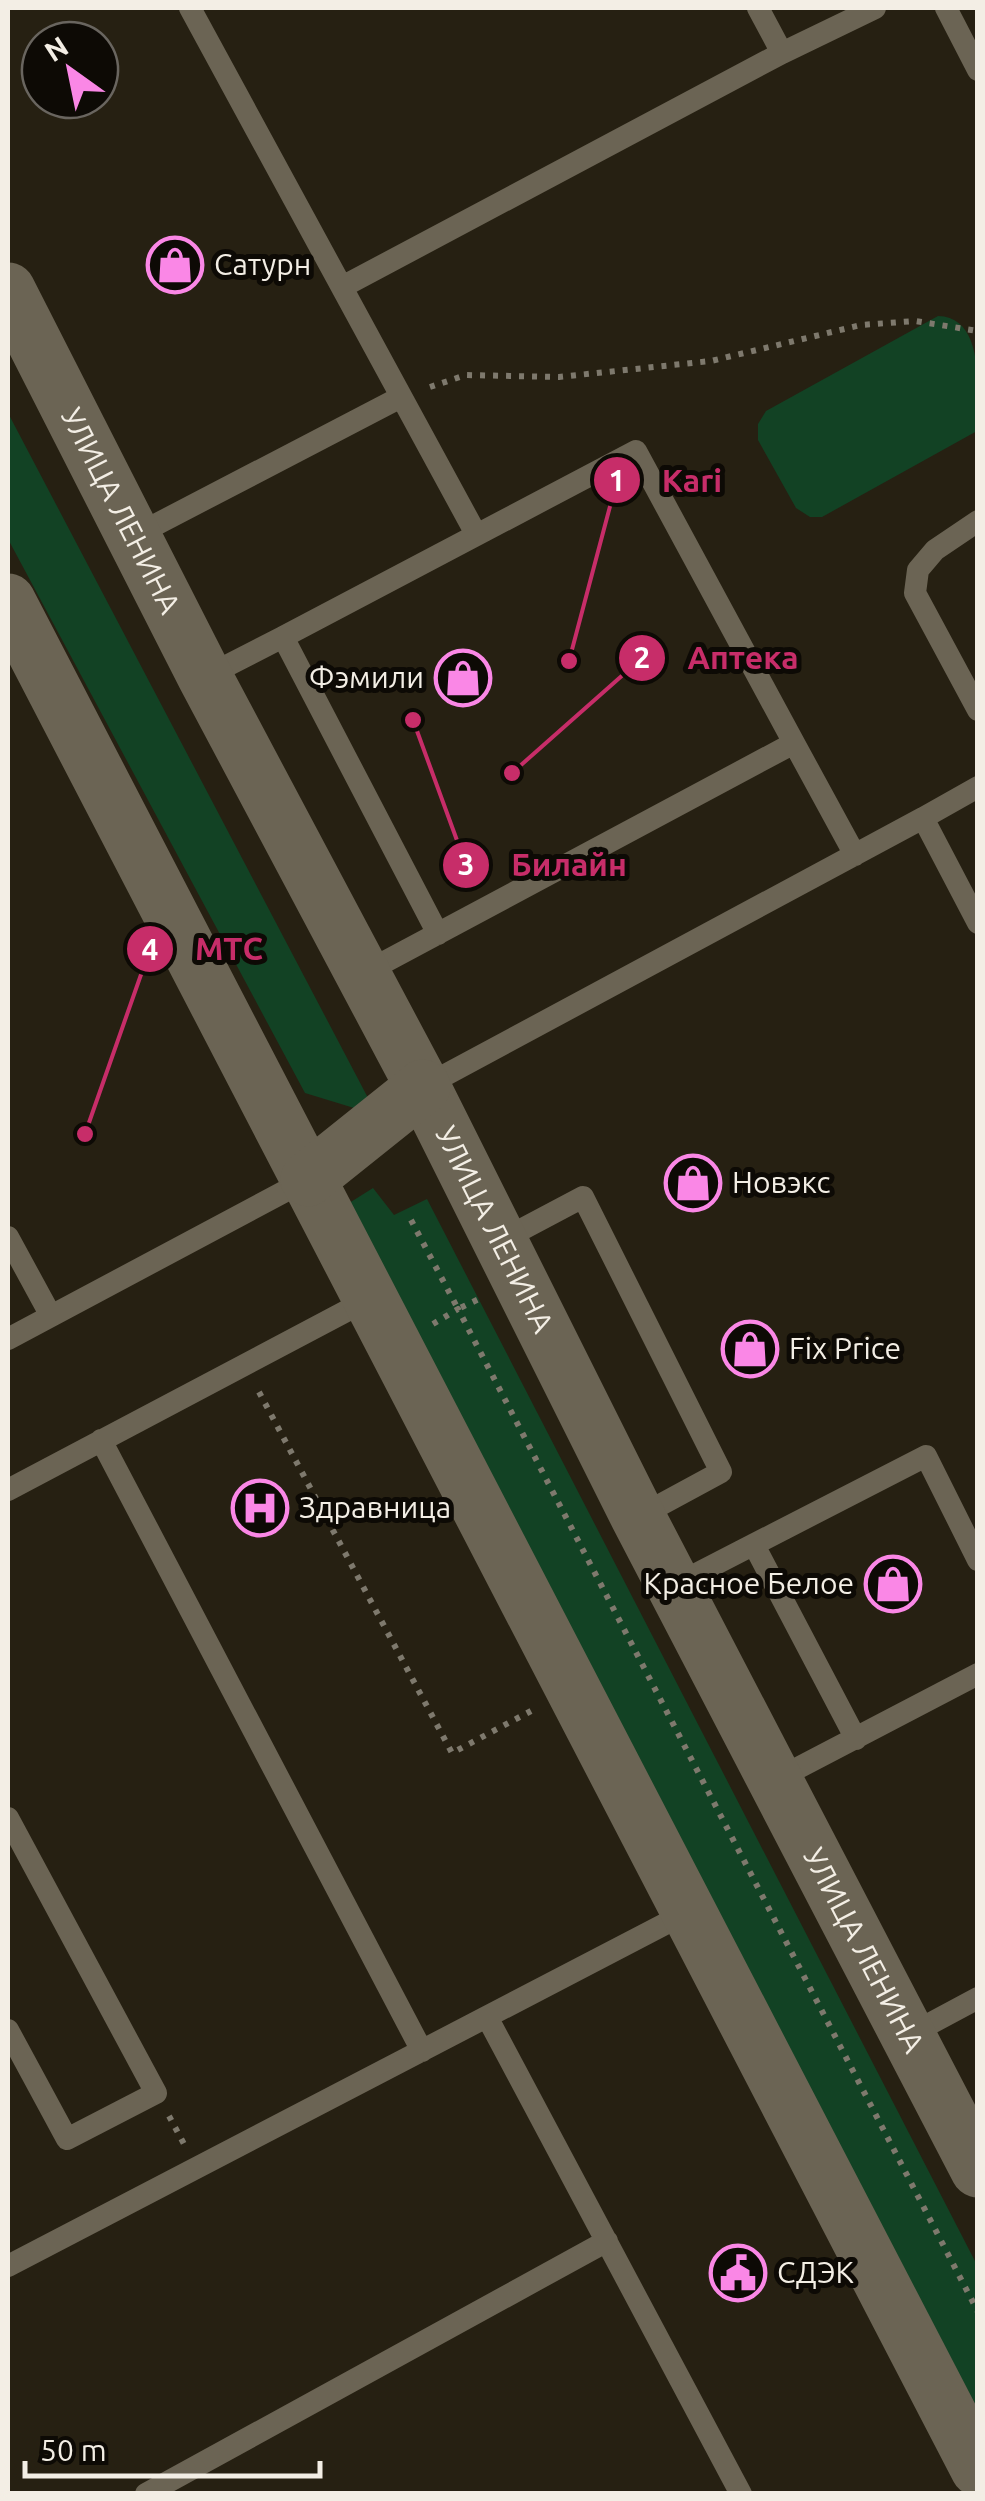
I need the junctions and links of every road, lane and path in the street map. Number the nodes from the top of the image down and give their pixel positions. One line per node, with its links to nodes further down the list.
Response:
1 (190, 8): 7 (lane)
2 (758, 8): 5 (lane)
3 (875, 8): 5 (lane)
4 (946, 8): 6 (lane)
5 (782, 52): 7 (lane)
6 (978, 70)
7 (342, 287): 10 (lane)
8 (8, 290): 13 (street, УЛИЦА ЛЕНИНА)
9 (978, 331): 10 (path)
10 (401, 396): 12 (lane); 13 (lane)
11 (978, 521): 17 (lane)
12 (476, 534): 15 (lane); 18 (lane)
13 (132, 537): 16 (street, УЛИЦА ЛЕНИНА)
14 (8, 600): 26 (street)
15 (283, 636): 16 (lane); 23 (lane)
16 (205, 677): 24 (street, УЛИЦА ЛЕНИНА)
17 (978, 710)
18 (794, 743): 21 (lane); 23 (lane)
19 (978, 787): 20 (lane)
20 (923, 818): 21 (lane); 22 (lane)
21 (855, 855): 25 (lane)
22 (978, 923)
23 (438, 934): 24 (lane)
24 (364, 974): 25 (street, УЛИЦА ЛЕНИНА)
25 (423, 1087): 26 (street); 28 (street, УЛИЦА ЛЕНИНА)
26 (308, 1179): 29 (street); 30 (lane)
27 (8, 1238): 30 (lane)
28 (500, 1241): 36 (street, УЛИЦА ЛЕНИНА); 36 (lane)
29 (371, 1298): 32 (street); 33 (lane)
30 (51, 1316): 31 (lane)
31 (8, 1339)
32 (396, 1346): 45 (street); 56 (path)
33 (244, 1365): 34 (lane); 41 (path)
34 (101, 1440): 35 (lane); 50 (lane)
35 (8, 1490)
36 (638, 1517): 39 (street, УЛИЦА ЛЕНИНА)
37 (754, 1545): 38 (lane); 39 (lane); 42 (lane)
38 (978, 1560)
39 (673, 1586): 43 (street, УЛИЦА ЛЕНИНА)
40 (978, 1674): 42 (lane)
41 (530, 1711)
42 (856, 1739): 43 (lane)
43 (775, 1780): 49 (street, УЛИЦА ЛЕНИНА)
44 (8, 1818): 51 (lane)
45 (690, 1911): 47 (lane); 57 (street)
46 (978, 1998): 49 (lane)
47 (487, 2016): 50 (lane); 54 (lane)
48 (8, 2030): 51 (lane)
49 (909, 2035): 53 (street, УЛИЦА ЛЕНИНА)
50 (422, 2050): 52 (lane)
51 (156, 2093): 52 (path)
52 (198, 2170): 55 (lane)
53 (978, 2170)
54 (607, 2241): 58 (lane); 59 (lane)
55 (8, 2266)
56 (978, 2312)
57 (978, 2469)
58 (146, 2494)
59 (741, 2494)

